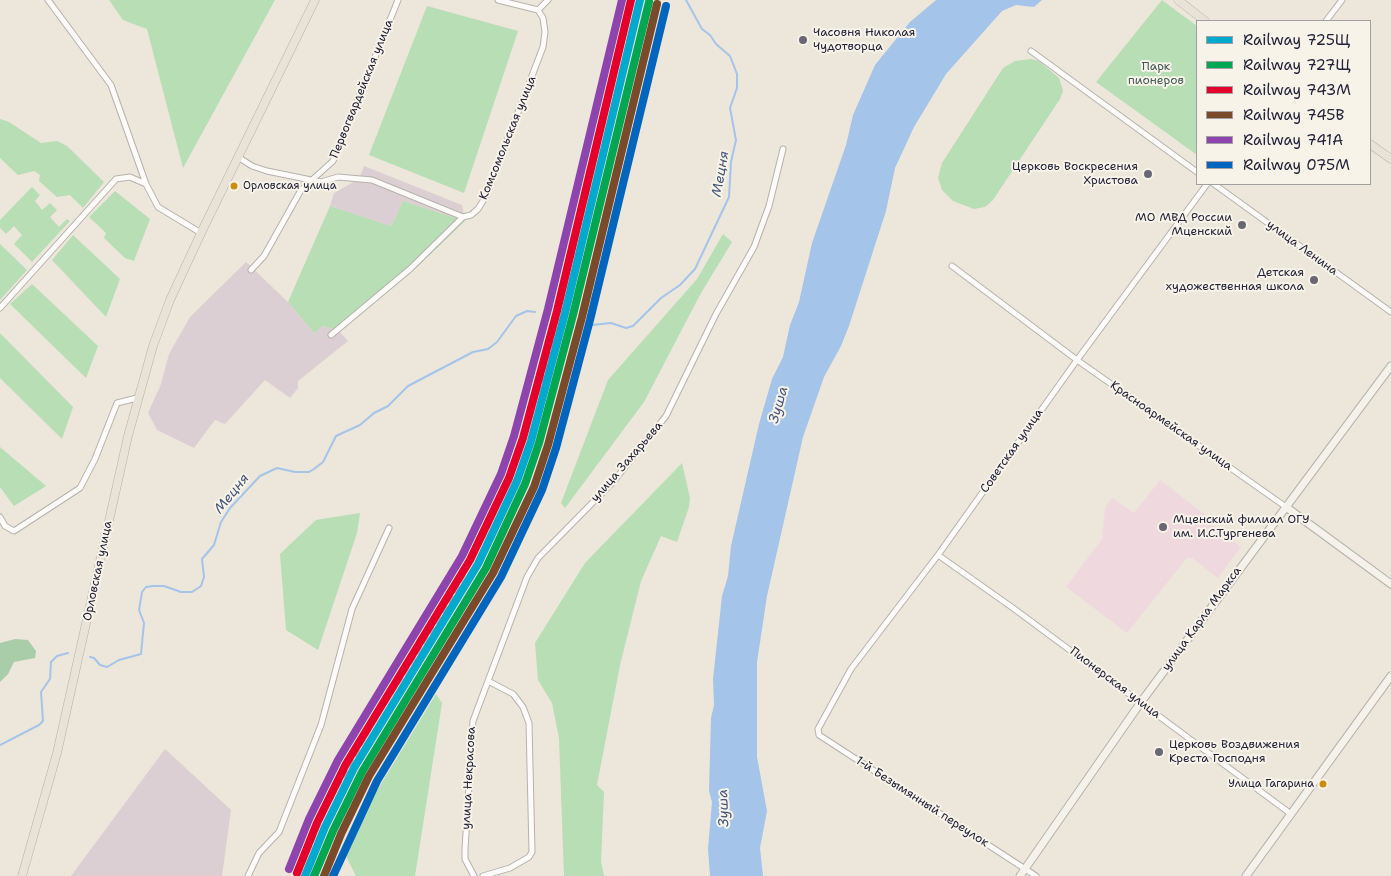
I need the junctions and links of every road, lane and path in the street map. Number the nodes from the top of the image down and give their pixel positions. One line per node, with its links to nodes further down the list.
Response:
1 (48, 0): 18 (street)
2 (315, 0): 14 (main road, Орловская улица)
3 (398, 0): 17 (street, Первогвардейская улица)
4 (498, 0): 8 (street)
5 (548, 0): 8 (street)
6 (1178, 0): 9 (main road)
7 (1342, 0): 10 (street)
8 (538, 10): 21 (street, Комсомольская улица)
9 (1204, 20)
10 (1327, 20)
11 (1031, 51): 16 (street)
12 (1371, 145): 15 (main road)
13 (784, 149): 37 (street, улица Захарьева)
14 (238, 157): 17 (street); 22 (main road, Орловская улица)
15 (1391, 159)
16 (1196, 171)
17 (310, 180): 21 (street); 24 (street, Первогвардейская улица)
18 (146, 184): 22 (street); 25 (street)
19 (1206, 185): 28 (street, Советская улица)
20 (1215, 185): 26 (street, улица Ленина)
21 (463, 217): 27 (street, Комсомольская улица)
22 (201, 233): 30 (main road, Орловская улица)
23 (952, 266): 28 (street, Красноармейская улица)
24 (251, 270)
25 (0, 308)
26 (1391, 312)
27 (331, 335)
28 (1077, 360): 31 (street, Красноармейская улица); 34 (street, Советская улица)
29 (1391, 366): 31 (main road, улица Карла Маркса)
30 (137, 398): 32 (street); 42 (main road, Орловская улица)
31 (1286, 507): 35 (main road, Красноармейская улица); 38 (main road, улица Карла Маркса)
32 (0, 518)
33 (389, 528): 43 (street)
34 (938, 556): 38 (street, Пионерская улица); 39 (street, Советская улица)
35 (1391, 584)
36 (1391, 676): 40 (main road)
37 (488, 682): 44 (street, улица Некрасова); 45 (street)
38 (1141, 702): 40 (street, Пионерская улица); 41 (main road, улица Карла Маркса)
39 (821, 721): 41 (street, 1-й Безымянный переулок)
40 (1291, 814): 48 (main road)
41 (1024, 868): 46 (main road, улица Карла Маркса); 47 (street, 1-й Безымянный переулок)
42 (22, 876)
43 (248, 876)
44 (474, 876)
45 (483, 876)
46 (1020, 876)
47 (1036, 876)
48 (1246, 876)

